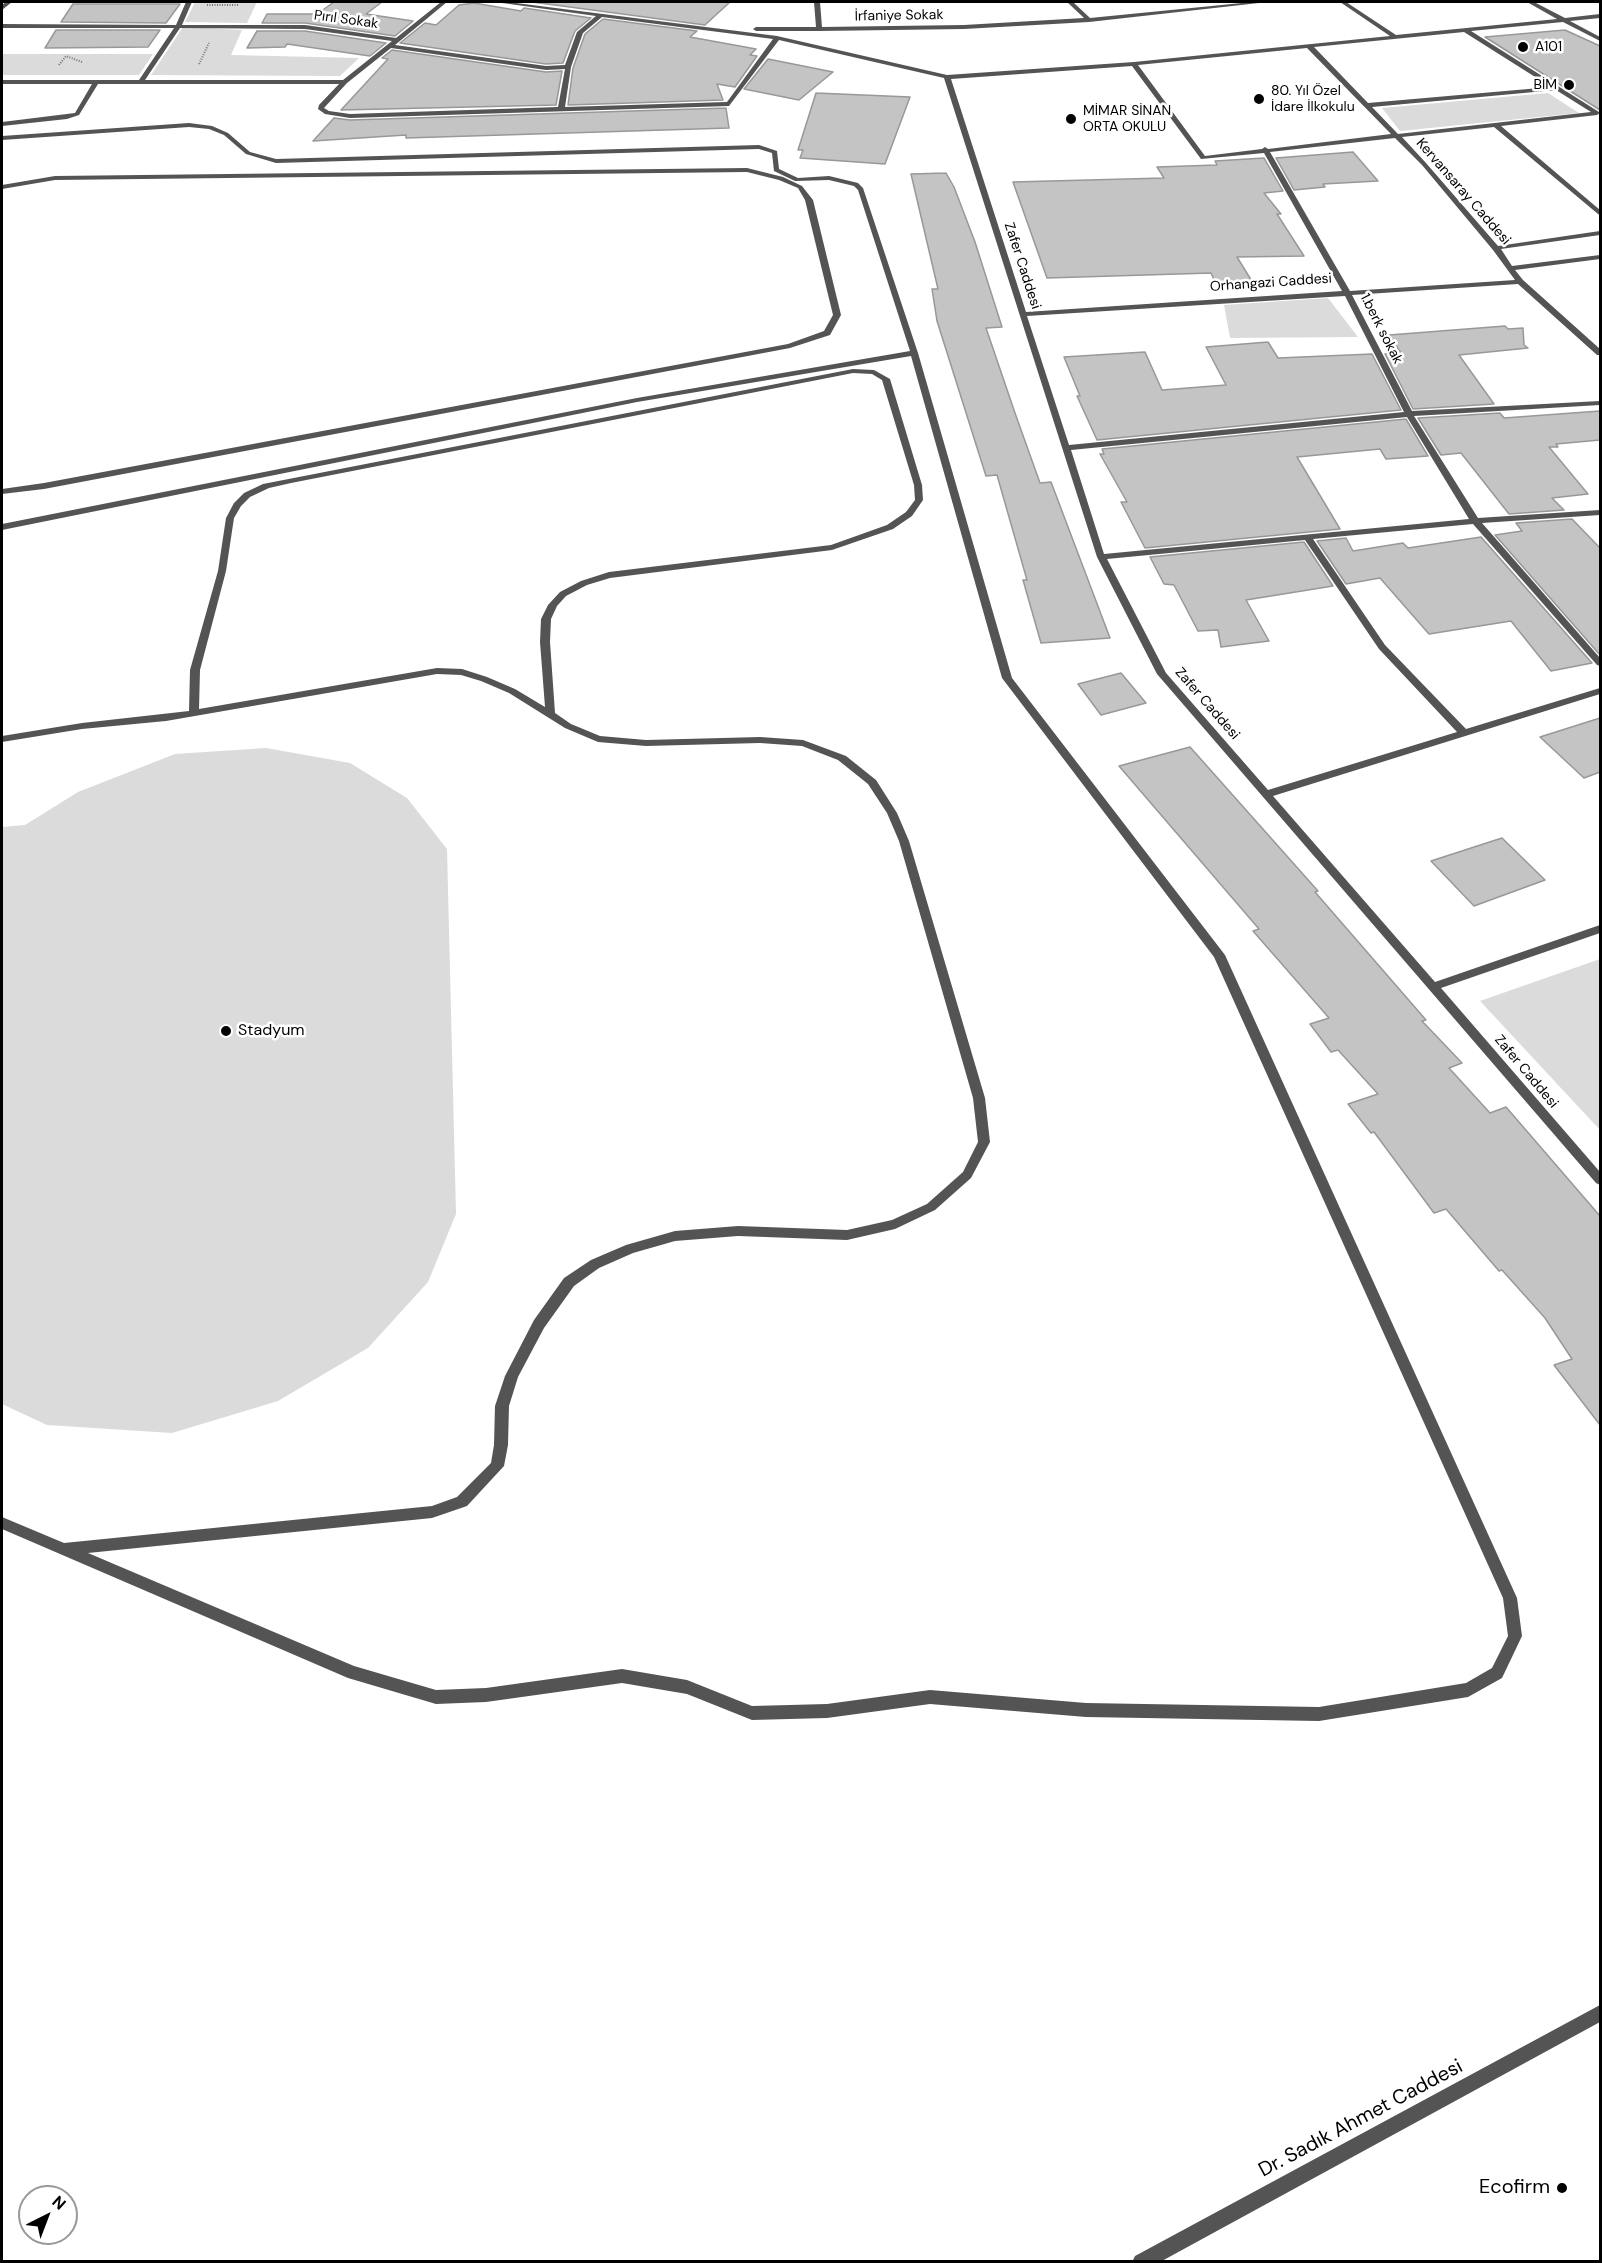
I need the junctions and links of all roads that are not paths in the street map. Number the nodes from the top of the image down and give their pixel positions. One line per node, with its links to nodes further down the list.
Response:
1 (9, 2): 10 (street)
2 (189, 2): 15 (street)
3 (444, 2): 23 (street)
4 (498, 2): 11 (street)
5 (817, 2): 18 (street)
6 (1070, 2): 14 (street)
7 (1265, 2): 14 (street, İrfaniye Sokak)
8 (1343, 2): 20 (street)
9 (1530, 2): 13 (street)
10 (2, 10)
11 (600, 16): 17 (street); 27 (street)
12 (1600, 16): 13 (street)
13 (1563, 19): 19 (street); 22 (street)
14 (1089, 20): 18 (street, İrfaniye Sokak)
15 (179, 25): 16 (street, Pırıl Sokak); 23 (street, Pırıl Sokak); 29 (street)
16 (2, 26)
17 (713, 29): 18 (street, İrfaniye Sokak); 21 (street)
18 (819, 29)
19 (1465, 30): 20 (street); 33 (street)
20 (1394, 36): 24 (street)
21 (777, 38): 28 (street); 35 (street)
22 (1600, 39)
23 (399, 40): 25 (street)
24 (1308, 45): 26 (street); 34 (street, Kervansaray Caddesi)
25 (391, 46): 27 (street); 32 (street)
26 (1134, 64): 28 (street); 41 (street)
27 (568, 67): 35 (street)
28 (947, 76): 50 (street, Zafer Caddesi)
29 (142, 80): 30 (street); 32 (street)
30 (97, 81): 31 (street); 37 (street)
31 (2, 82)
32 (345, 82): 35 (street)
33 (1557, 88): 34 (street); 36 (street)
34 (1368, 105): 39 (street, Kervansaray Caddesi)
35 (561, 110)
36 (1599, 115): 38 (street)
37 (2, 124)
38 (1496, 125): 39 (street); 43 (street)
39 (1398, 136): 41 (street); 45 (street, Kervansaray Caddesi)
40 (2, 138): 51 (street)
41 (1265, 149): 49 (street, 1.berk sokak)
42 (2, 187): 56 (street)
43 (1600, 213)
44 (1600, 233): 45 (street)
45 (1496, 248): 47 (street, Kervansaray Caddesi)
46 (1600, 257): 47 (street)
47 (1510, 268): 48 (street, Kervansaray Caddesi)
48 (1520, 282): 49 (street, Orhangazi Caddesi); 52 (street, Kervansaray Caddesi)
49 (1346, 291): 50 (street, Orhangazi Caddesi); 54 (street, 1.berk sokak)
50 (1023, 314): 55 (street, Zafer Caddesi)
51 (914, 353): 59 (street); 73 (street)
52 (1600, 353)
53 (1600, 403): 54 (street)
54 (1409, 414): 55 (street); 58 (street, 1.berk sokak)
55 (1068, 448): 61 (street, Zafer Caddesi)
56 (2, 492)
57 (1600, 512): 58 (street)
58 (1475, 521): 60 (street); 62 (street, 1.berk sokak)
59 (2, 527)
60 (1307, 537): 61 (street); 66 (street)
61 (1101, 556): 68 (street, Zafer Caddesi)
62 (1600, 663)
63 (1600, 691): 66 (street)
64 (195, 713): 65 (street); 65 (street); 67 (street)
65 (550, 715): 73 (street)
66 (1464, 734): 68 (street)
67 (2, 739)
68 (1268, 794): 70 (street, Zafer Caddesi)
69 (1600, 928): 70 (street)
70 (1435, 986): 71 (street, Zafer Caddesi)
71 (1600, 1180)
72 (2, 1523): 73 (street)
73 (62, 1549)
74 (1600, 2013): 75 (street, Dr. Sadık Ahmet Caddesi)
75 (1141, 2262)

